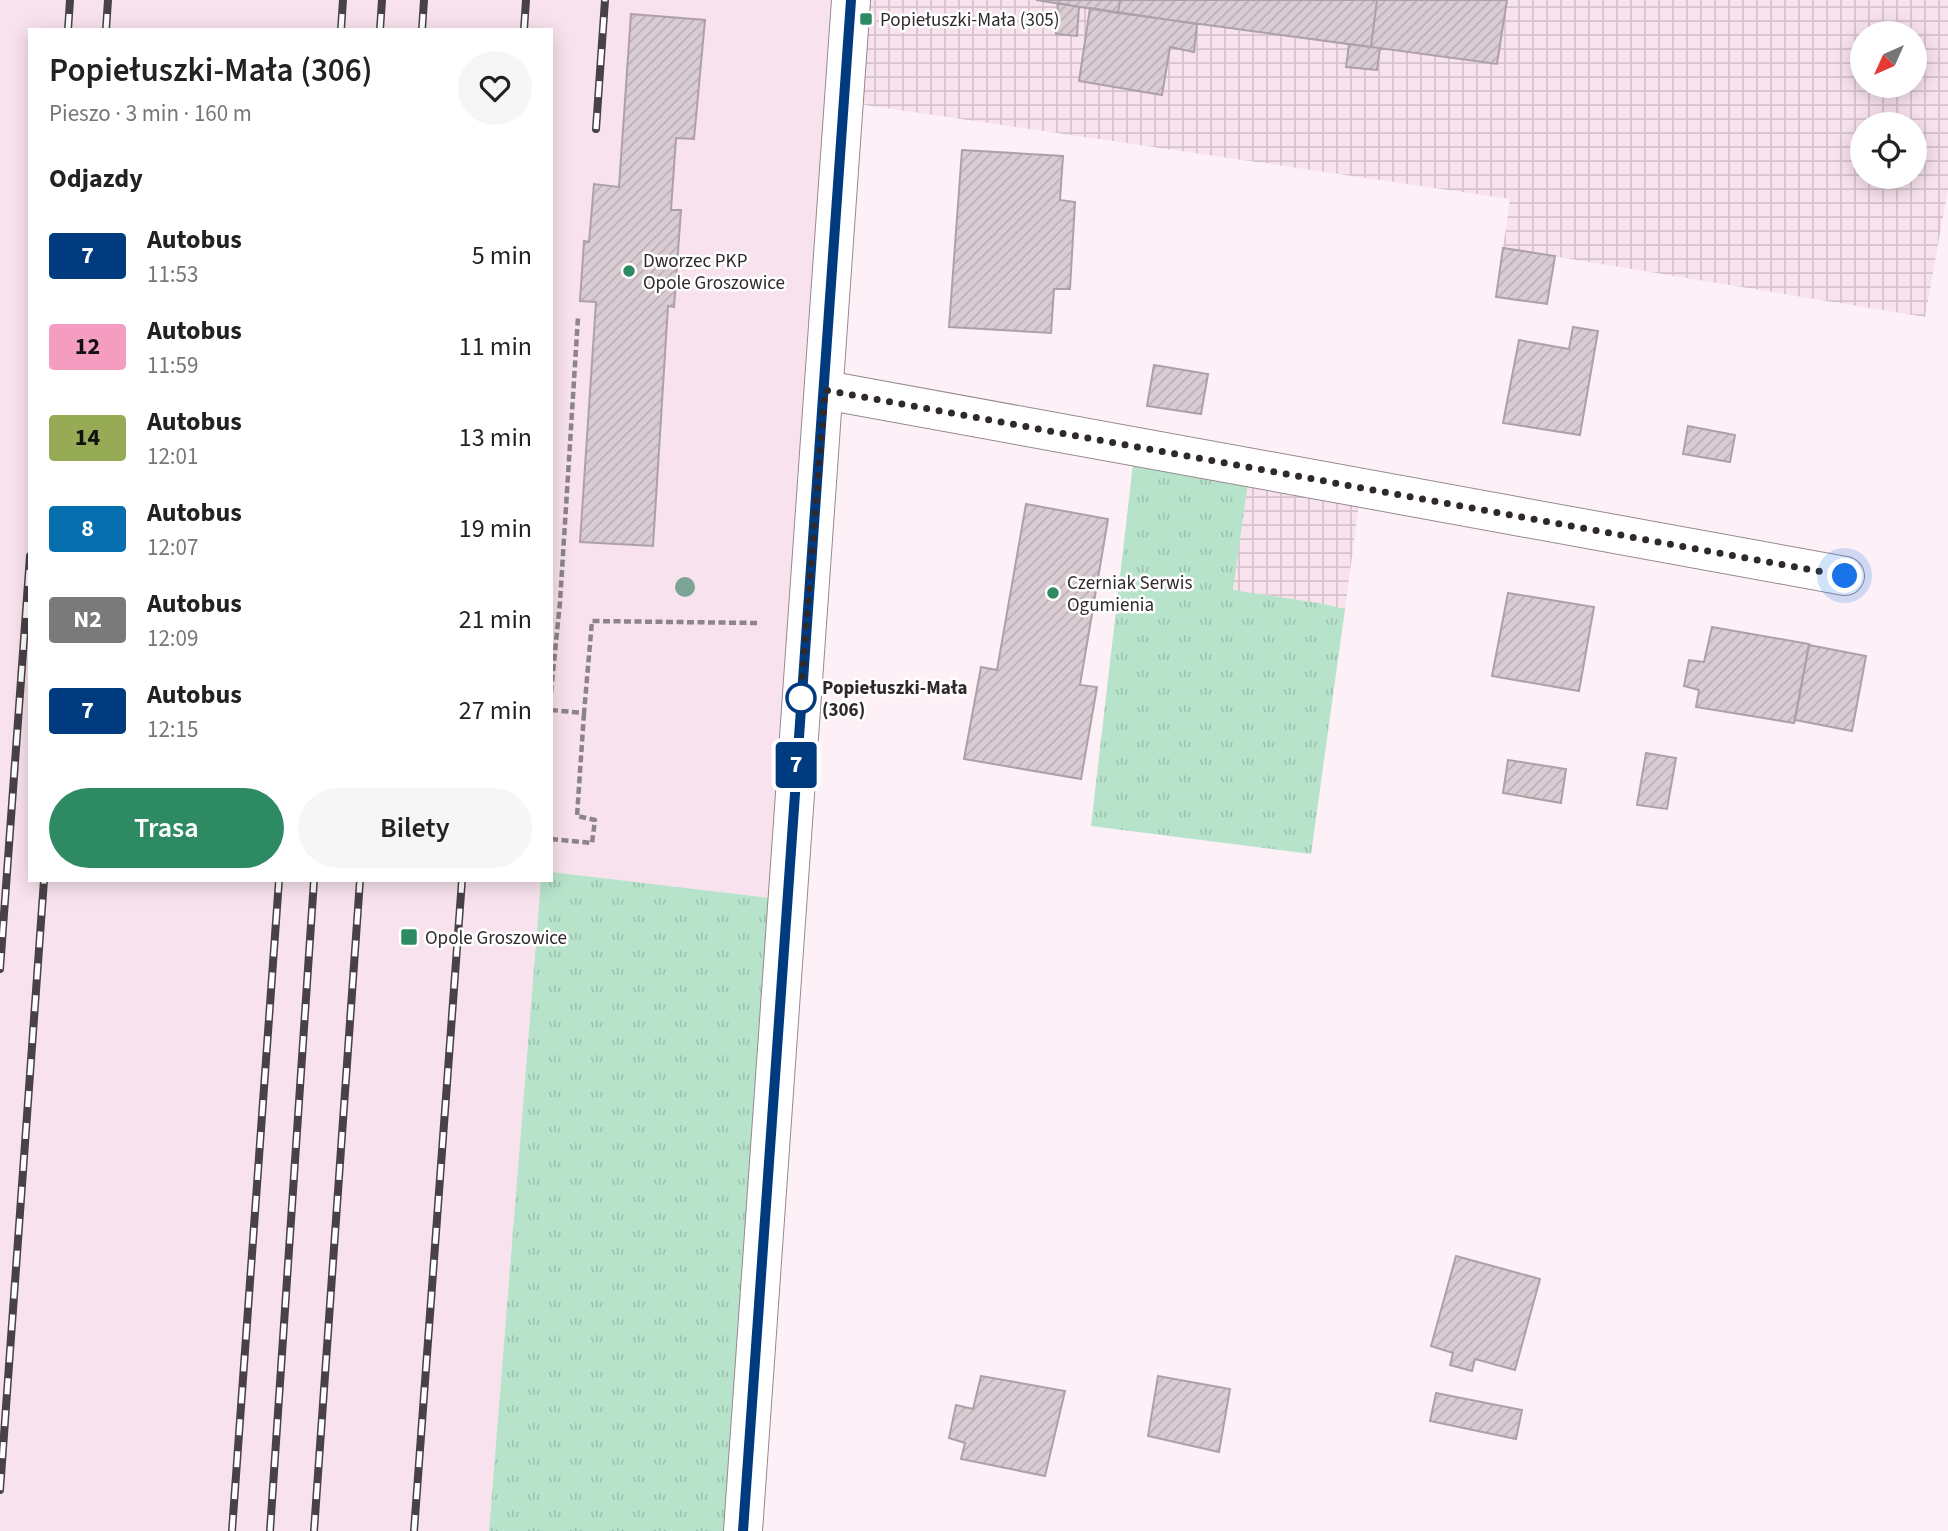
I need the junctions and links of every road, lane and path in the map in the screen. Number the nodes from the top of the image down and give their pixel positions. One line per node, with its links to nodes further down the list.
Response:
1 (851, 0): 3 (main road)
2 (578, 317): 6 (path)
3 (825, 390): 4 (main road); 5 (main road)
4 (1845, 576)
5 (806, 623): 8 (path); 10 (main road)
6 (553, 672)
7 (553, 710): 8 (path)
8 (584, 713): 9 (path)
9 (553, 839)
10 (743, 1531)

